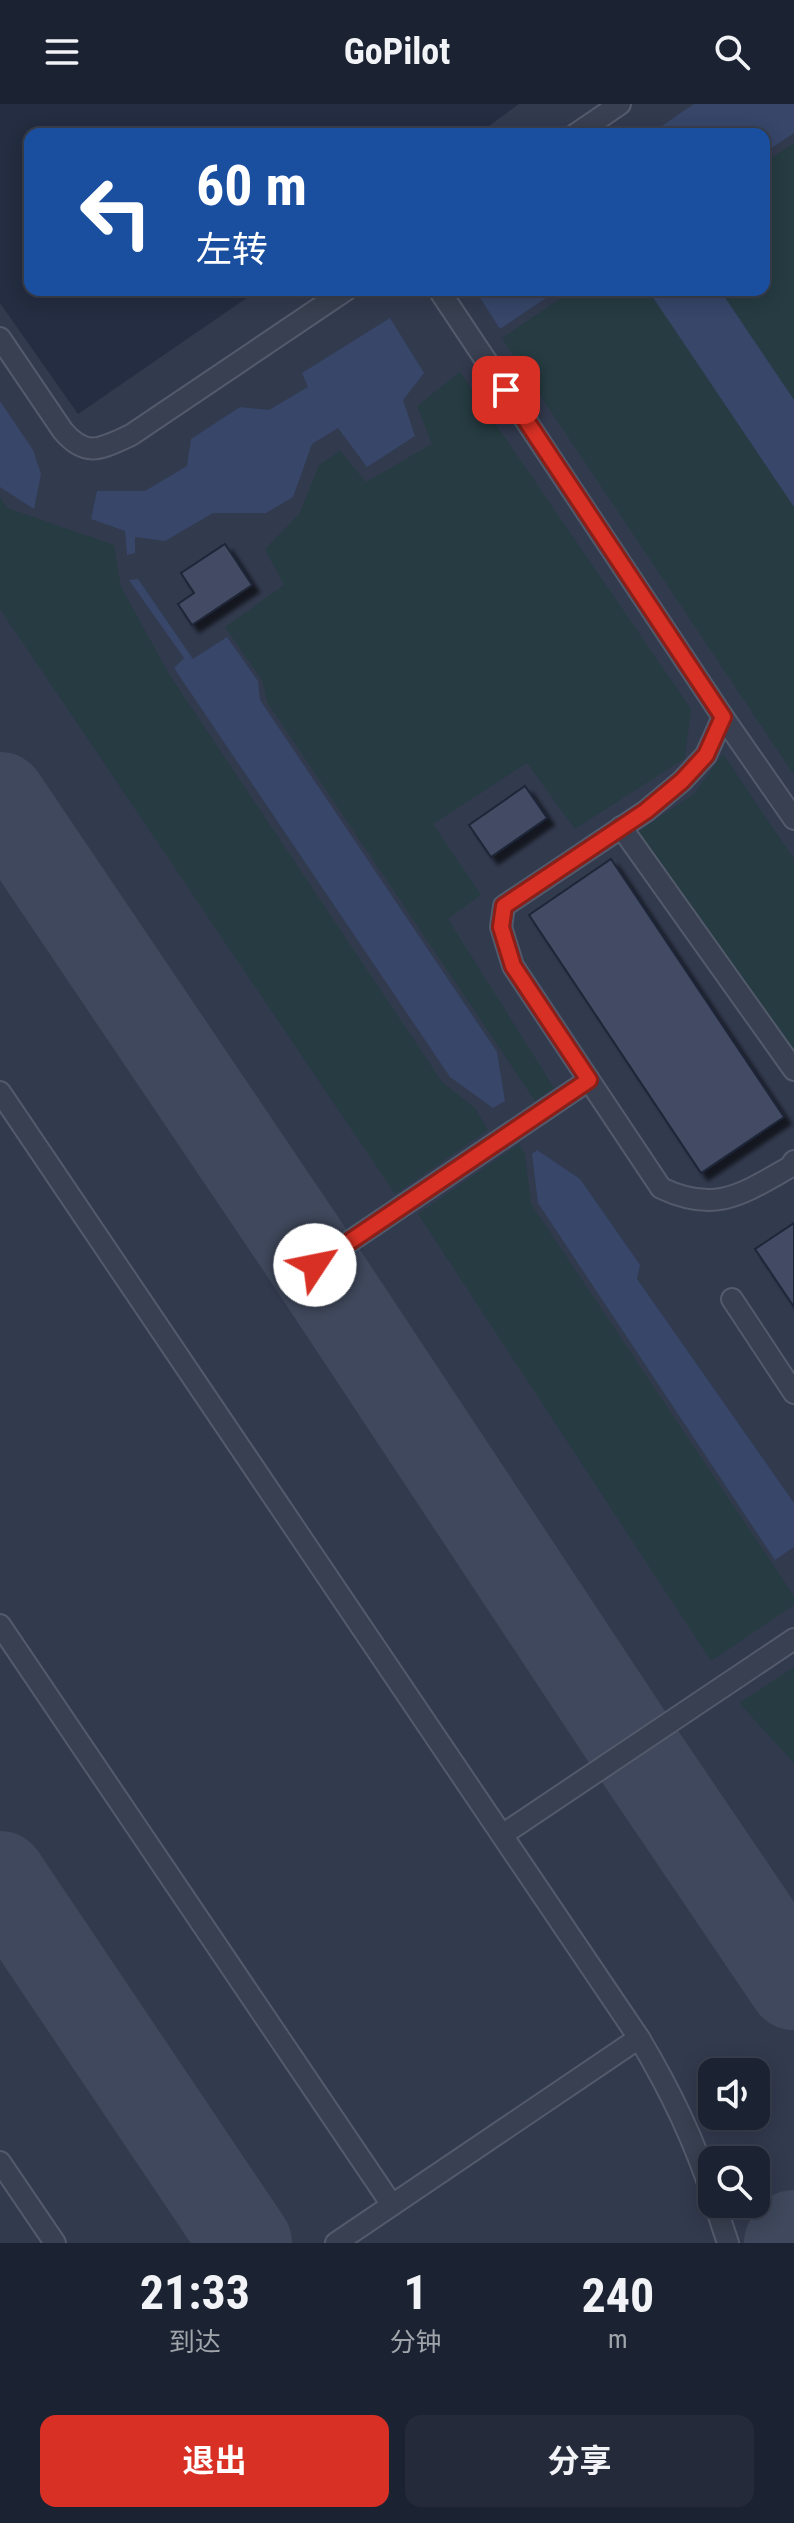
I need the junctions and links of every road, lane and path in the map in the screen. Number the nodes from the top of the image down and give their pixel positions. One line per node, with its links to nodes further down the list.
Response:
1 (620, 104): 2 (lane)
2 (585, 128)
3 (337, 296): 5 (lane)
4 (443, 296): 6 (lane)
5 (0, 338)
6 (723, 717): 7 (lane); 8 (lane)
7 (794, 819)
8 (621, 827): 9 (lane); 10 (lane)
9 (794, 1070)
10 (589, 1080): 12 (lane); 13 (lane)
11 (0, 1092): 18 (lane)
12 (794, 1161)
13 (315, 1265)
14 (732, 1299): 15 (lane)
15 (794, 1393)
16 (0, 1625): 22 (lane)
17 (794, 1639): 18 (lane)
18 (502, 1835): 19 (lane)
19 (639, 2038): 20 (lane); 22 (lane)
20 (698, 2153)
21 (0, 2162): 24 (lane)
22 (392, 2205): 25 (lane)
23 (720, 2218): 26 (lane)
24 (55, 2243)
25 (336, 2243)
26 (728, 2243)

